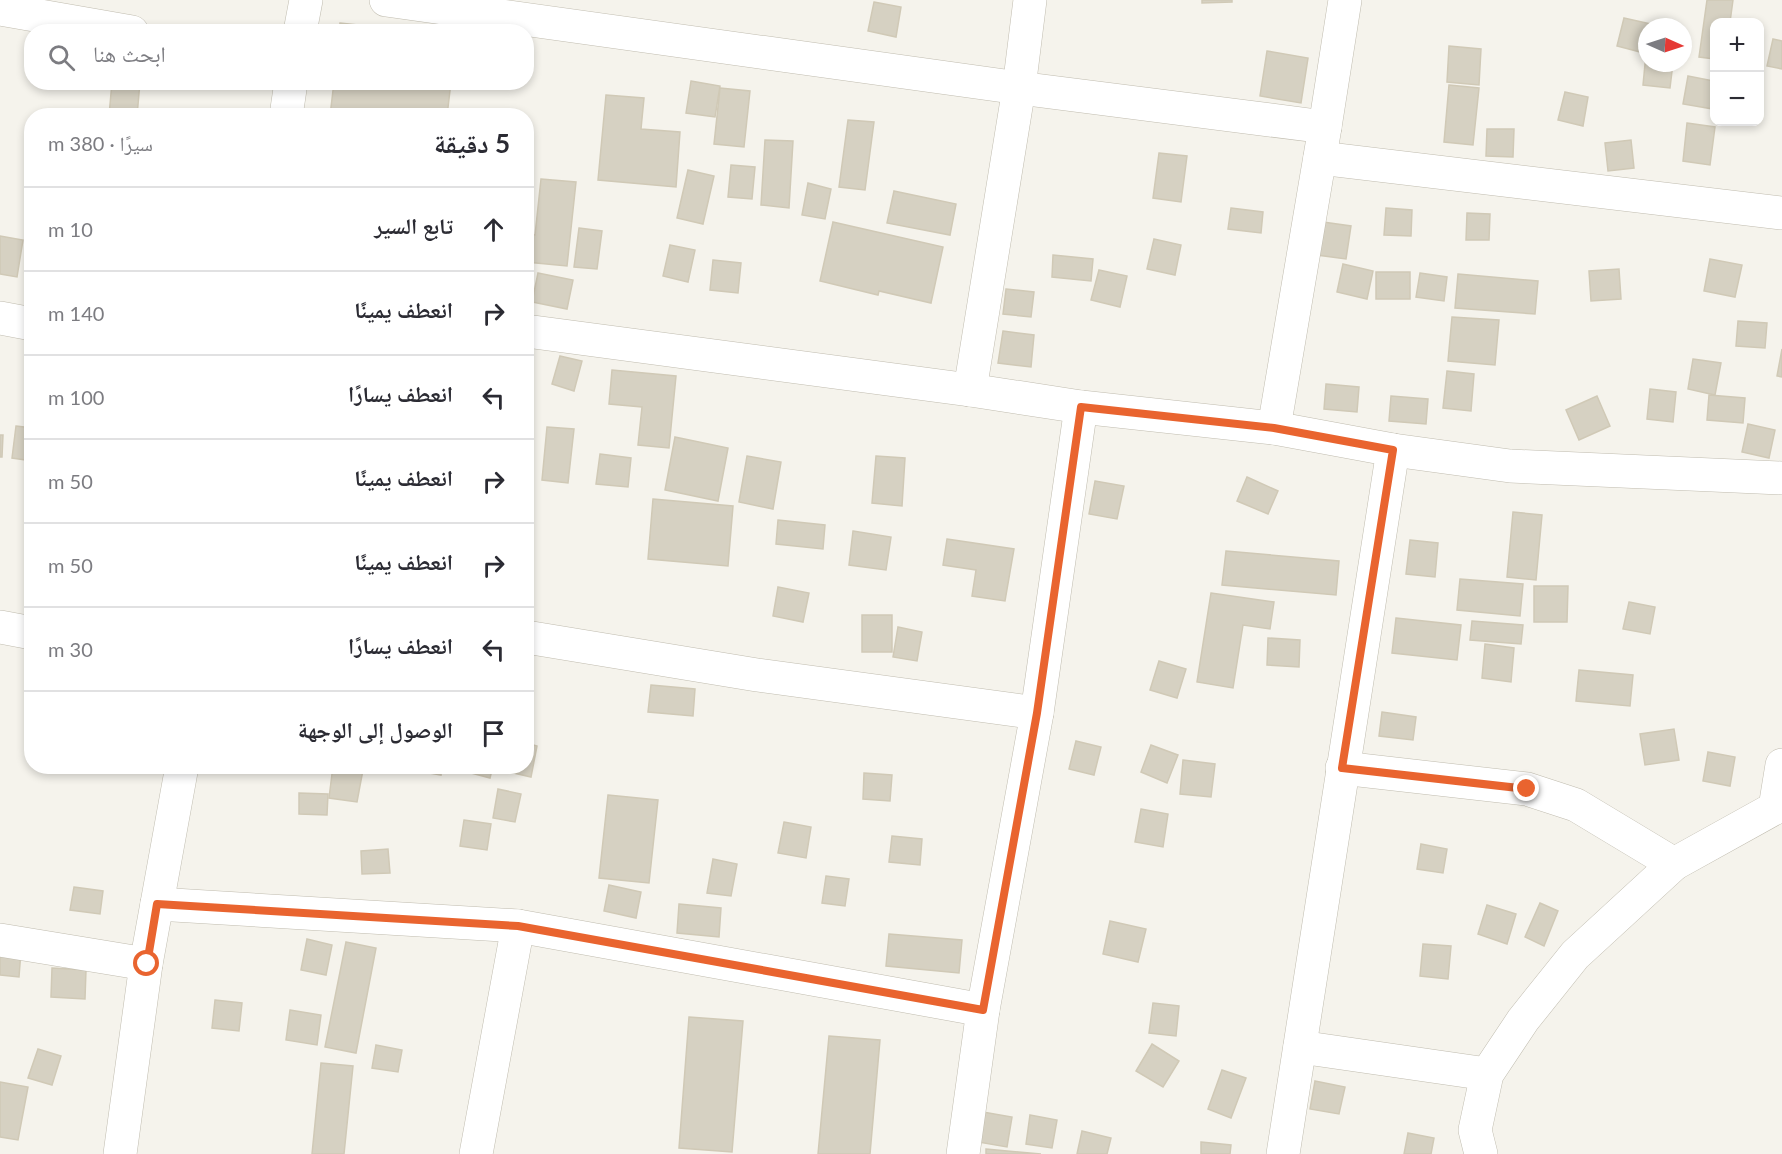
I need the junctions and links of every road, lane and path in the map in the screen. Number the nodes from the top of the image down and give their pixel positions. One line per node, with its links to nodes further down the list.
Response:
1 (306, 0): 7 (street)
2 (386, 0): 8 (street)
3 (1030, 0): 8 (street)
4 (1345, 0): 11 (street)
5 (0, 9): 6 (street)
6 (86, 24)
7 (302, 24)
8 (1019, 87): 11 (street); 16 (street)
9 (290, 90): 10 (street)
10 (287, 108)
11 (1323, 143): 12 (street); 18 (street)
12 (1782, 213)
13 (0, 318): 14 (street)
14 (24, 322)
15 (534, 333): 16 (street)
16 (970, 390): 17 (street)
17 (1081, 407): 18 (street); 24 (street)
18 (1274, 428): 19 (street)
19 (1393, 450): 20 (street); 26 (street)
20 (1782, 478)
21 (0, 627): 22 (street)
22 (24, 632)
23 (534, 638): 24 (street)
24 (1037, 713): 34 (street)
25 (1782, 765): 28 (street)
26 (1342, 768): 29 (street); 35 (street)
27 (181, 774): 30 (street)
28 (1778, 804): 29 (street)
29 (1674, 864): 36 (street)
30 (157, 904): 31 (street); 33 (street)
31 (518, 926): 34 (street); 38 (street)
32 (0, 940): 33 (street)
33 (147, 964): 37 (street)
34 (983, 1010): 39 (street)
35 (1300, 1047): 36 (street); 40 (street)
36 (1487, 1074): 41 (street)
37 (120, 1154)
38 (476, 1154)
39 (963, 1154)
40 (1283, 1154)
41 (1481, 1154)

